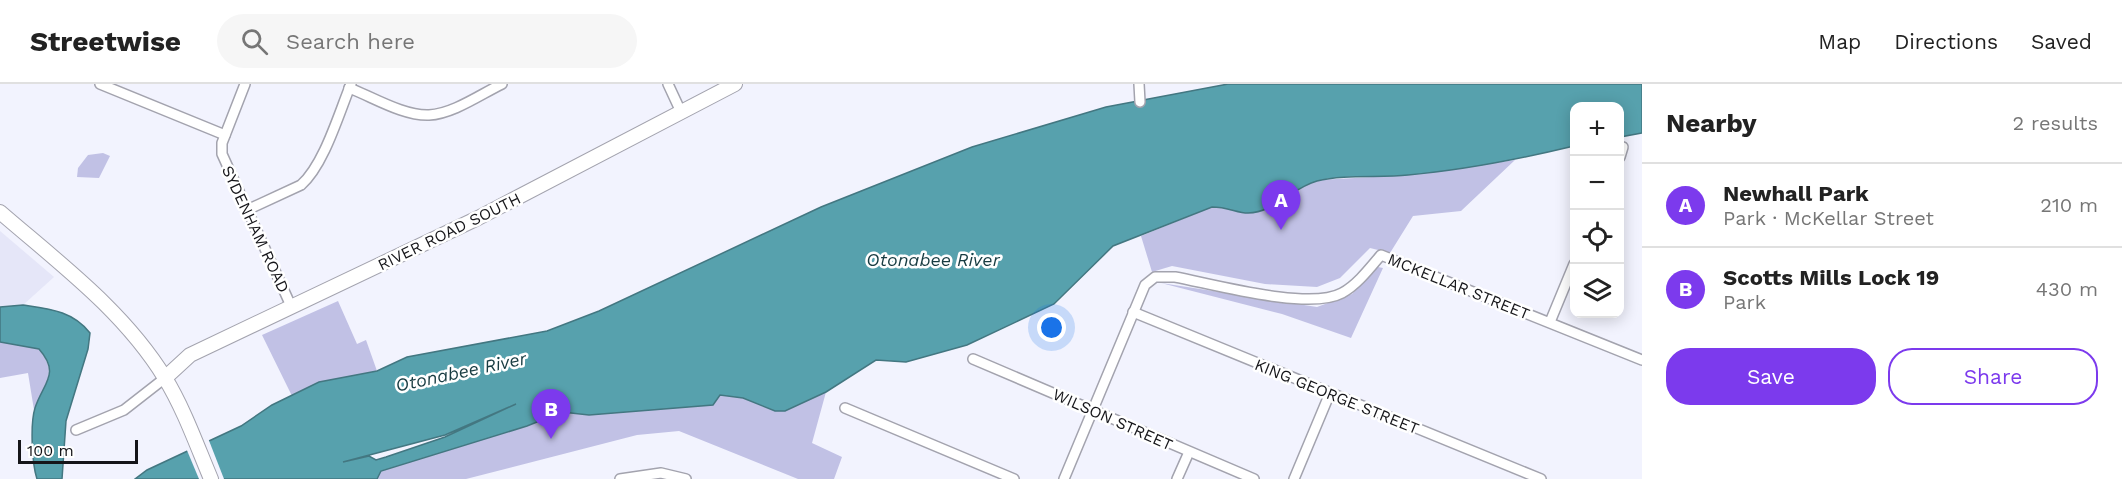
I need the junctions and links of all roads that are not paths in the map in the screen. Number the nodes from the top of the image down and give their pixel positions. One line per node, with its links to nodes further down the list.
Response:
1 (100, 84): 10 (street)
2 (245, 84): 10 (street, SYDENHAM ROAD)
3 (502, 84): 7 (street)
4 (668, 84): 9 (street)
5 (735, 84): 9 (street, RIVER ROAD SOUTH)
6 (1139, 84): 8 (street)
7 (350, 86): 11 (street)
8 (1140, 102)
9 (681, 112): 14 (street, RIVER ROAD SOUTH)
10 (225, 135): 11 (street, SYDENHAM ROAD)
11 (247, 210): 14 (street, SYDENHAM ROAD)
12 (0, 212): 19 (street)
13 (1570, 276): 16 (street)
14 (291, 306): 19 (street, RIVER ROAD SOUTH)
15 (1133, 312): 16 (street, MCKELLAR STREET); 20 (street, KING GEORGE STREET); 22 (street)
16 (1550, 322): 18 (street, MCKELLAR STREET)
17 (973, 359): 22 (street, WILSON STREET)
18 (1642, 360)
19 (165, 378): 23 (street); 25 (street)
20 (1330, 393): 32 (street); 33 (street, KING GEORGE STREET)
21 (845, 408): 28 (street)
22 (1092, 411): 24 (street, WILSON STREET); 29 (street)
23 (76, 430)
24 (1188, 452): 30 (street); 31 (street, WILSON STREET)
25 (211, 479)
26 (620, 479): 27 (street)
27 (686, 479)
28 (1014, 479)
29 (1064, 479)
30 (1178, 479)
31 (1254, 479)
32 (1293, 479)
33 (1541, 479)

